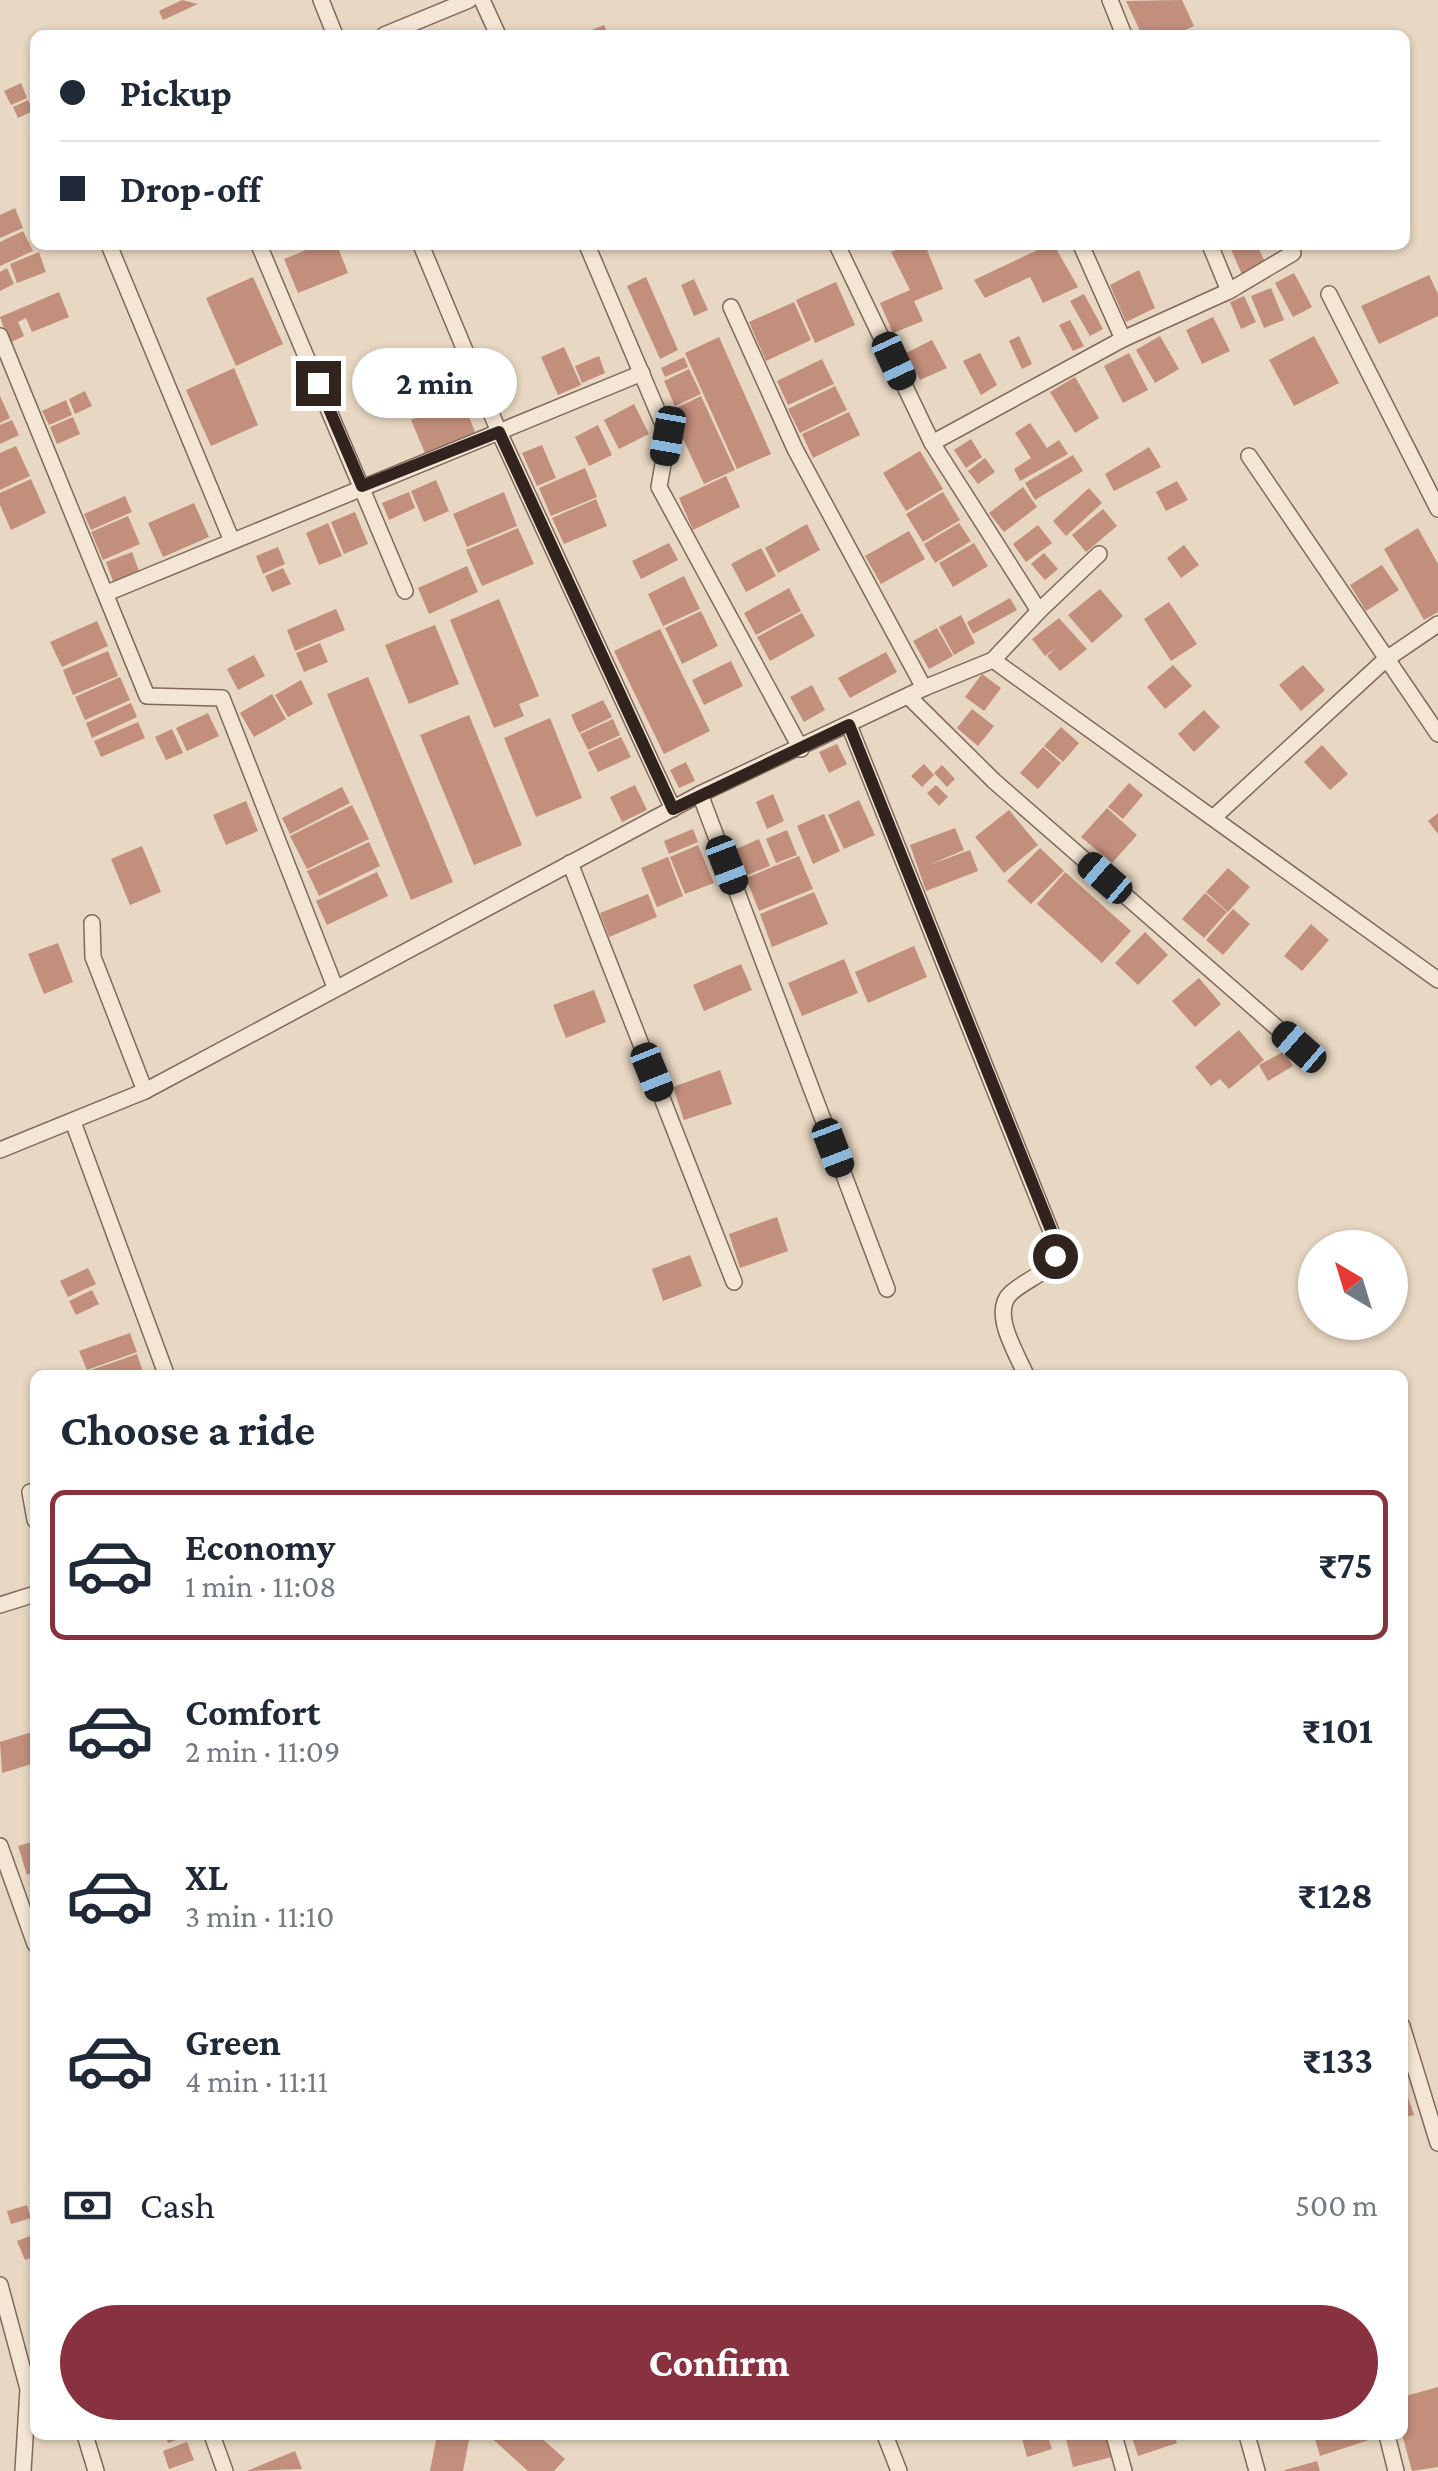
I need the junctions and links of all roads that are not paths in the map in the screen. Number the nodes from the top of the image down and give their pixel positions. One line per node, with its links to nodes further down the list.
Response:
1 (321, 0): 5 (street)
2 (470, 0): 6 (street)
3 (482, 0): 7 (street)
4 (1110, 0): 8 (street)
5 (333, 30)
6 (396, 30)
7 (496, 30)
8 (1122, 30)
9 (112, 250): 28 (street)
10 (261, 250): 26 (street)
11 (422, 250): 23 (street)
12 (590, 250): 22 (street)
13 (839, 250): 24 (street)
14 (1083, 250): 21 (street)
15 (1212, 250): 17 (street)
16 (1293, 253): 17 (street)
17 (1229, 291): 21 (street)
18 (1329, 294): 27 (street)
19 (731, 307): 36 (street)
20 (0, 336): 31 (street)
21 (1122, 339): 24 (street)
22 (642, 372): 23 (street); 40 (street)
23 (499, 432): 26 (street); 42 (street)
24 (932, 443): 32 (street)
25 (1249, 456): 35 (street)
26 (362, 486): 28 (street); 30 (street)
27 (1438, 509)
28 (232, 541): 31 (street)
29 (1099, 554): 32 (street)
30 (405, 591)
31 (107, 593): 47 (street)
32 (1039, 612): 34 (street)
33 (1438, 624): 35 (street)
34 (993, 660): 36 (street); 43 (street)
35 (1385, 660): 39 (street); 43 (street)
36 (924, 688): 37 (street)
37 (908, 696): 38 (street); 48 (street)
38 (849, 725): 40 (street); 55 (street)
39 (1438, 734)
40 (801, 749): 41 (street)
41 (700, 794): 42 (street); 53 (street)
42 (673, 809): 44 (street)
43 (1213, 818): 46 (street)
44 (570, 863): 47 (street); 52 (street)
45 (92, 923): 49 (street)
46 (1438, 980)
47 (335, 987): 49 (street)
48 (1299, 1047)
49 (145, 1091): 50 (street)
50 (73, 1122): 51 (street); 54 (street)
51 (0, 1150)
52 (734, 1282)
53 (886, 1289)
54 (165, 1370)
55 (1024, 1370)
56 (30, 1596): 57 (street)
57 (0, 1605)
58 (0, 1846): 59 (street)
59 (30, 1930)
60 (1408, 2046): 61 (street)
61 (1438, 2143)
62 (0, 2285): 69 (street)
63 (86, 2440): 70 (street)
64 (214, 2440): 71 (street)
65 (886, 2440): 72 (street)
66 (1115, 2440): 73 (street)
67 (1248, 2440): 74 (street)
68 (1387, 2440): 75 (street)
69 (23, 2471)
70 (96, 2471)
71 (225, 2471)
72 (899, 2471)
73 (1124, 2471)
74 (1257, 2471)
75 (1396, 2471)

